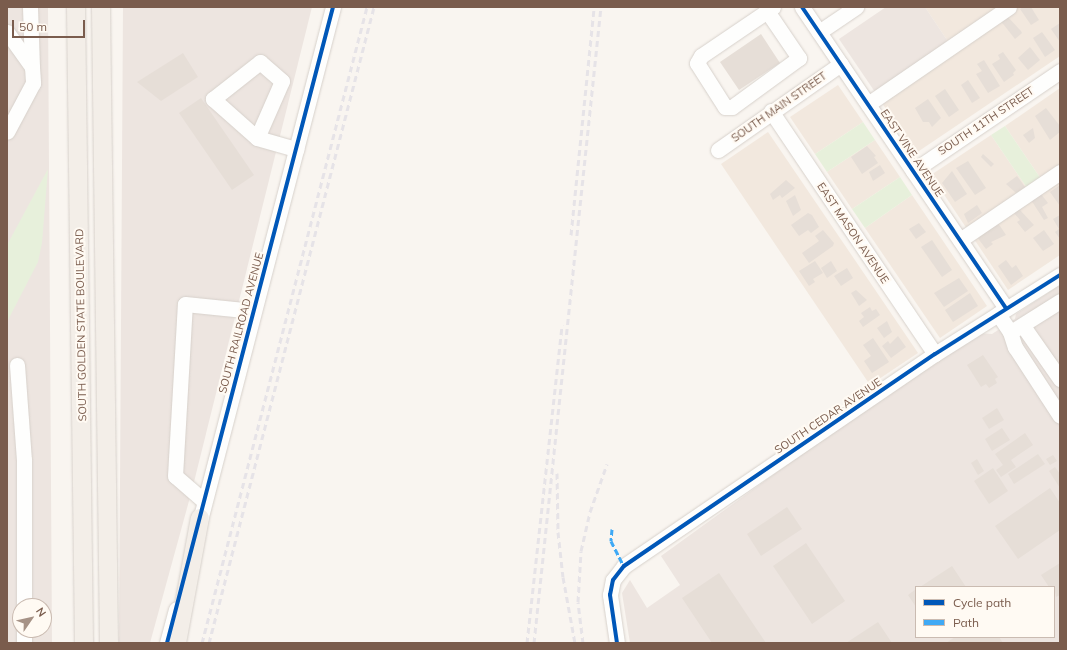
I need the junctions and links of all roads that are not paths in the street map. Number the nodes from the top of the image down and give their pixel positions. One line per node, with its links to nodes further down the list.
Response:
1 (30, 7): 12 (street)
2 (76, 7): 34 (main road, SOUTH GOLDEN STATE BOULEVARD)
3 (102, 7): 35 (main road)
4 (333, 7): 18 (street, SOUTH RAILROAD AVENUE)
5 (802, 7): 10 (street, EAST VINE AVENUE)
6 (856, 7): 10 (street)
7 (1009, 7): 14 (street)
8 (770, 9): 8 (street)
9 (7, 32): 12 (street)
10 (819, 32): 11 (street, EAST VINE AVENUE)
11 (841, 64): 14 (street, EAST VINE AVENUE); 15 (street, SOUTH MAIN STREET)
12 (32, 67): 16 (street)
13 (1060, 71): 20 (street, SOUTH 11TH STREET)
14 (868, 104): 20 (street, EAST VINE AVENUE)
15 (771, 111): 19 (street, SOUTH MAIN STREET); 28 (street, EAST MASON AVENUE)
16 (7, 132)
17 (257, 138): 17 (street); 18 (street)
18 (296, 149): 25 (street, SOUTH RAILROAD AVENUE)
19 (718, 150)
20 (913, 170): 22 (street, EAST VINE AVENUE)
21 (1060, 172): 22 (street)
22 (960, 240): 26 (street, EAST VINE AVENUE)
23 (1060, 275): 26 (street, SOUTH CEDAR AVENUE)
24 (1060, 301): 27 (street)
25 (254, 311): 32 (street, SOUTH RAILROAD AVENUE); 32 (street)
26 (1002, 311): 27 (street, EAST VINE AVENUE); 28 (street, SOUTH CEDAR AVENUE)
27 (1016, 329): 30 (street); 31 (street)
28 (935, 354): 38 (street, SOUTH CEDAR AVENUE)
29 (17, 365): 33 (street)
30 (1060, 380)
31 (1060, 416)
32 (202, 510): 36 (street, SOUTH RAILROAD AVENUE); 37 (main road)
33 (24, 598)
34 (84, 643)
35 (109, 643)
36 (167, 643)
37 (177, 643)
38 (617, 643)

